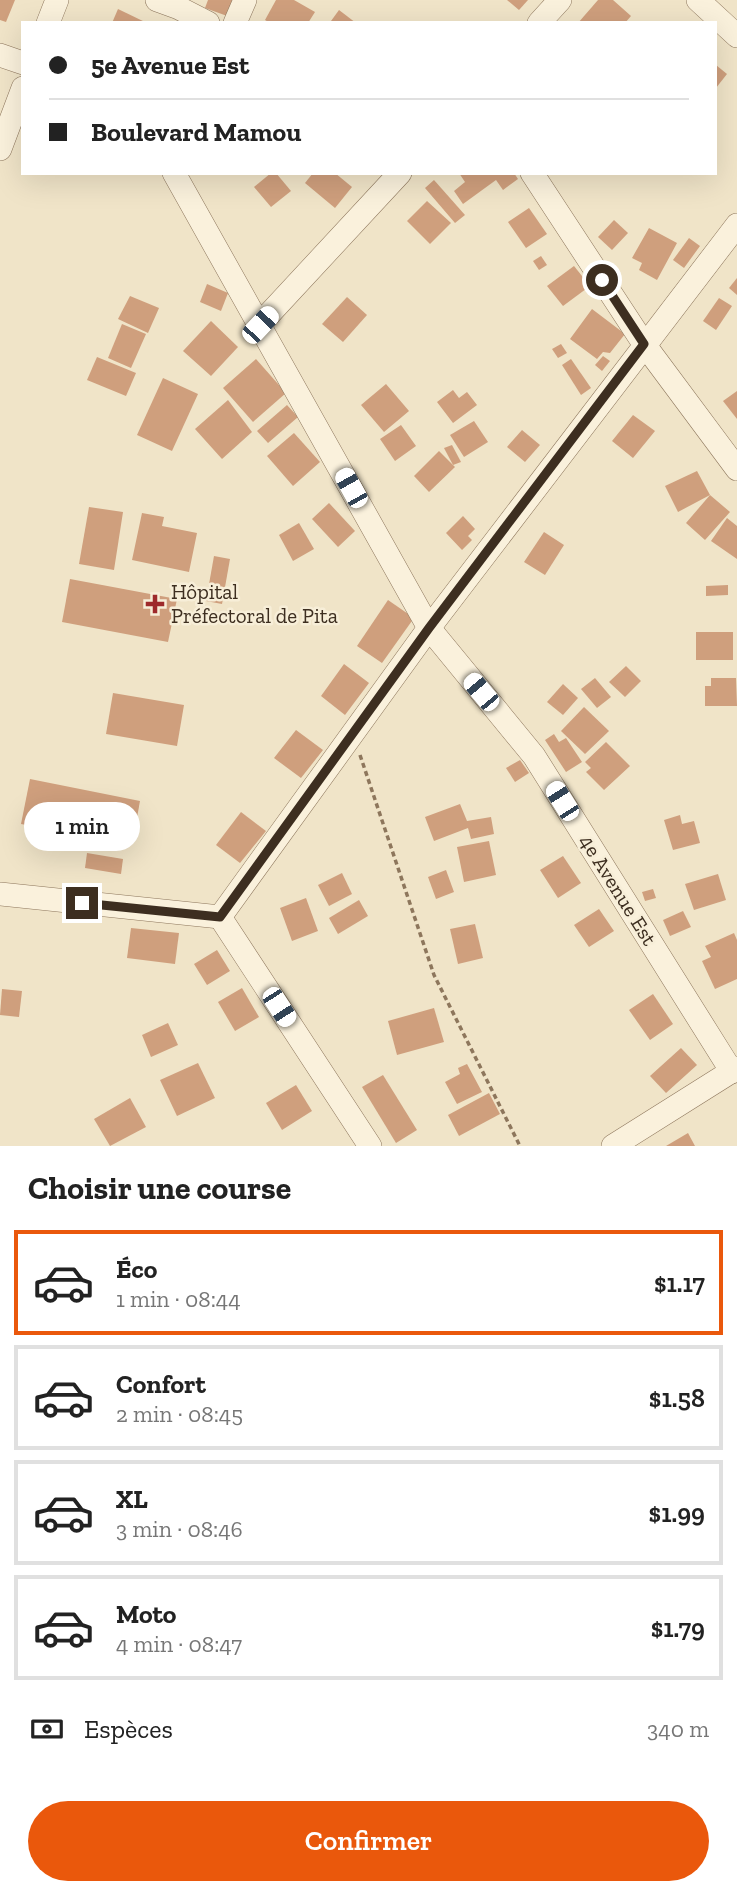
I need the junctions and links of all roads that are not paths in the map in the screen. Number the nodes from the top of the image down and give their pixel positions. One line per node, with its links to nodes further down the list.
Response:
1 (57, 0): 6 (street)
2 (157, 0): 7 (street)
3 (246, 0): 8 (street)
4 (560, 0): 9 (street)
5 (698, 0): 10 (street)
6 (49, 21)
7 (204, 21)
8 (236, 21)
9 (541, 21)
10 (737, 36)
11 (0, 55): 12 (street)
12 (21, 62)
13 (21, 93): 14 (street)
14 (0, 149)
15 (175, 175): 19 (street, 4e Avenue Est)
16 (398, 175): 19 (street)
17 (533, 175): 20 (street)
18 (737, 225): 20 (street)
19 (260, 325): 22 (street, 4e Avenue Est)
20 (644, 344): 21 (street); 22 (street)
21 (737, 469)
22 (429, 628): 24 (street); 25 (street, 4e Avenue Est)
23 (0, 894): 24 (street)
24 (220, 917): 26 (street)
25 (734, 1070): 27 (street)
26 (370, 1146)
27 (613, 1146)

